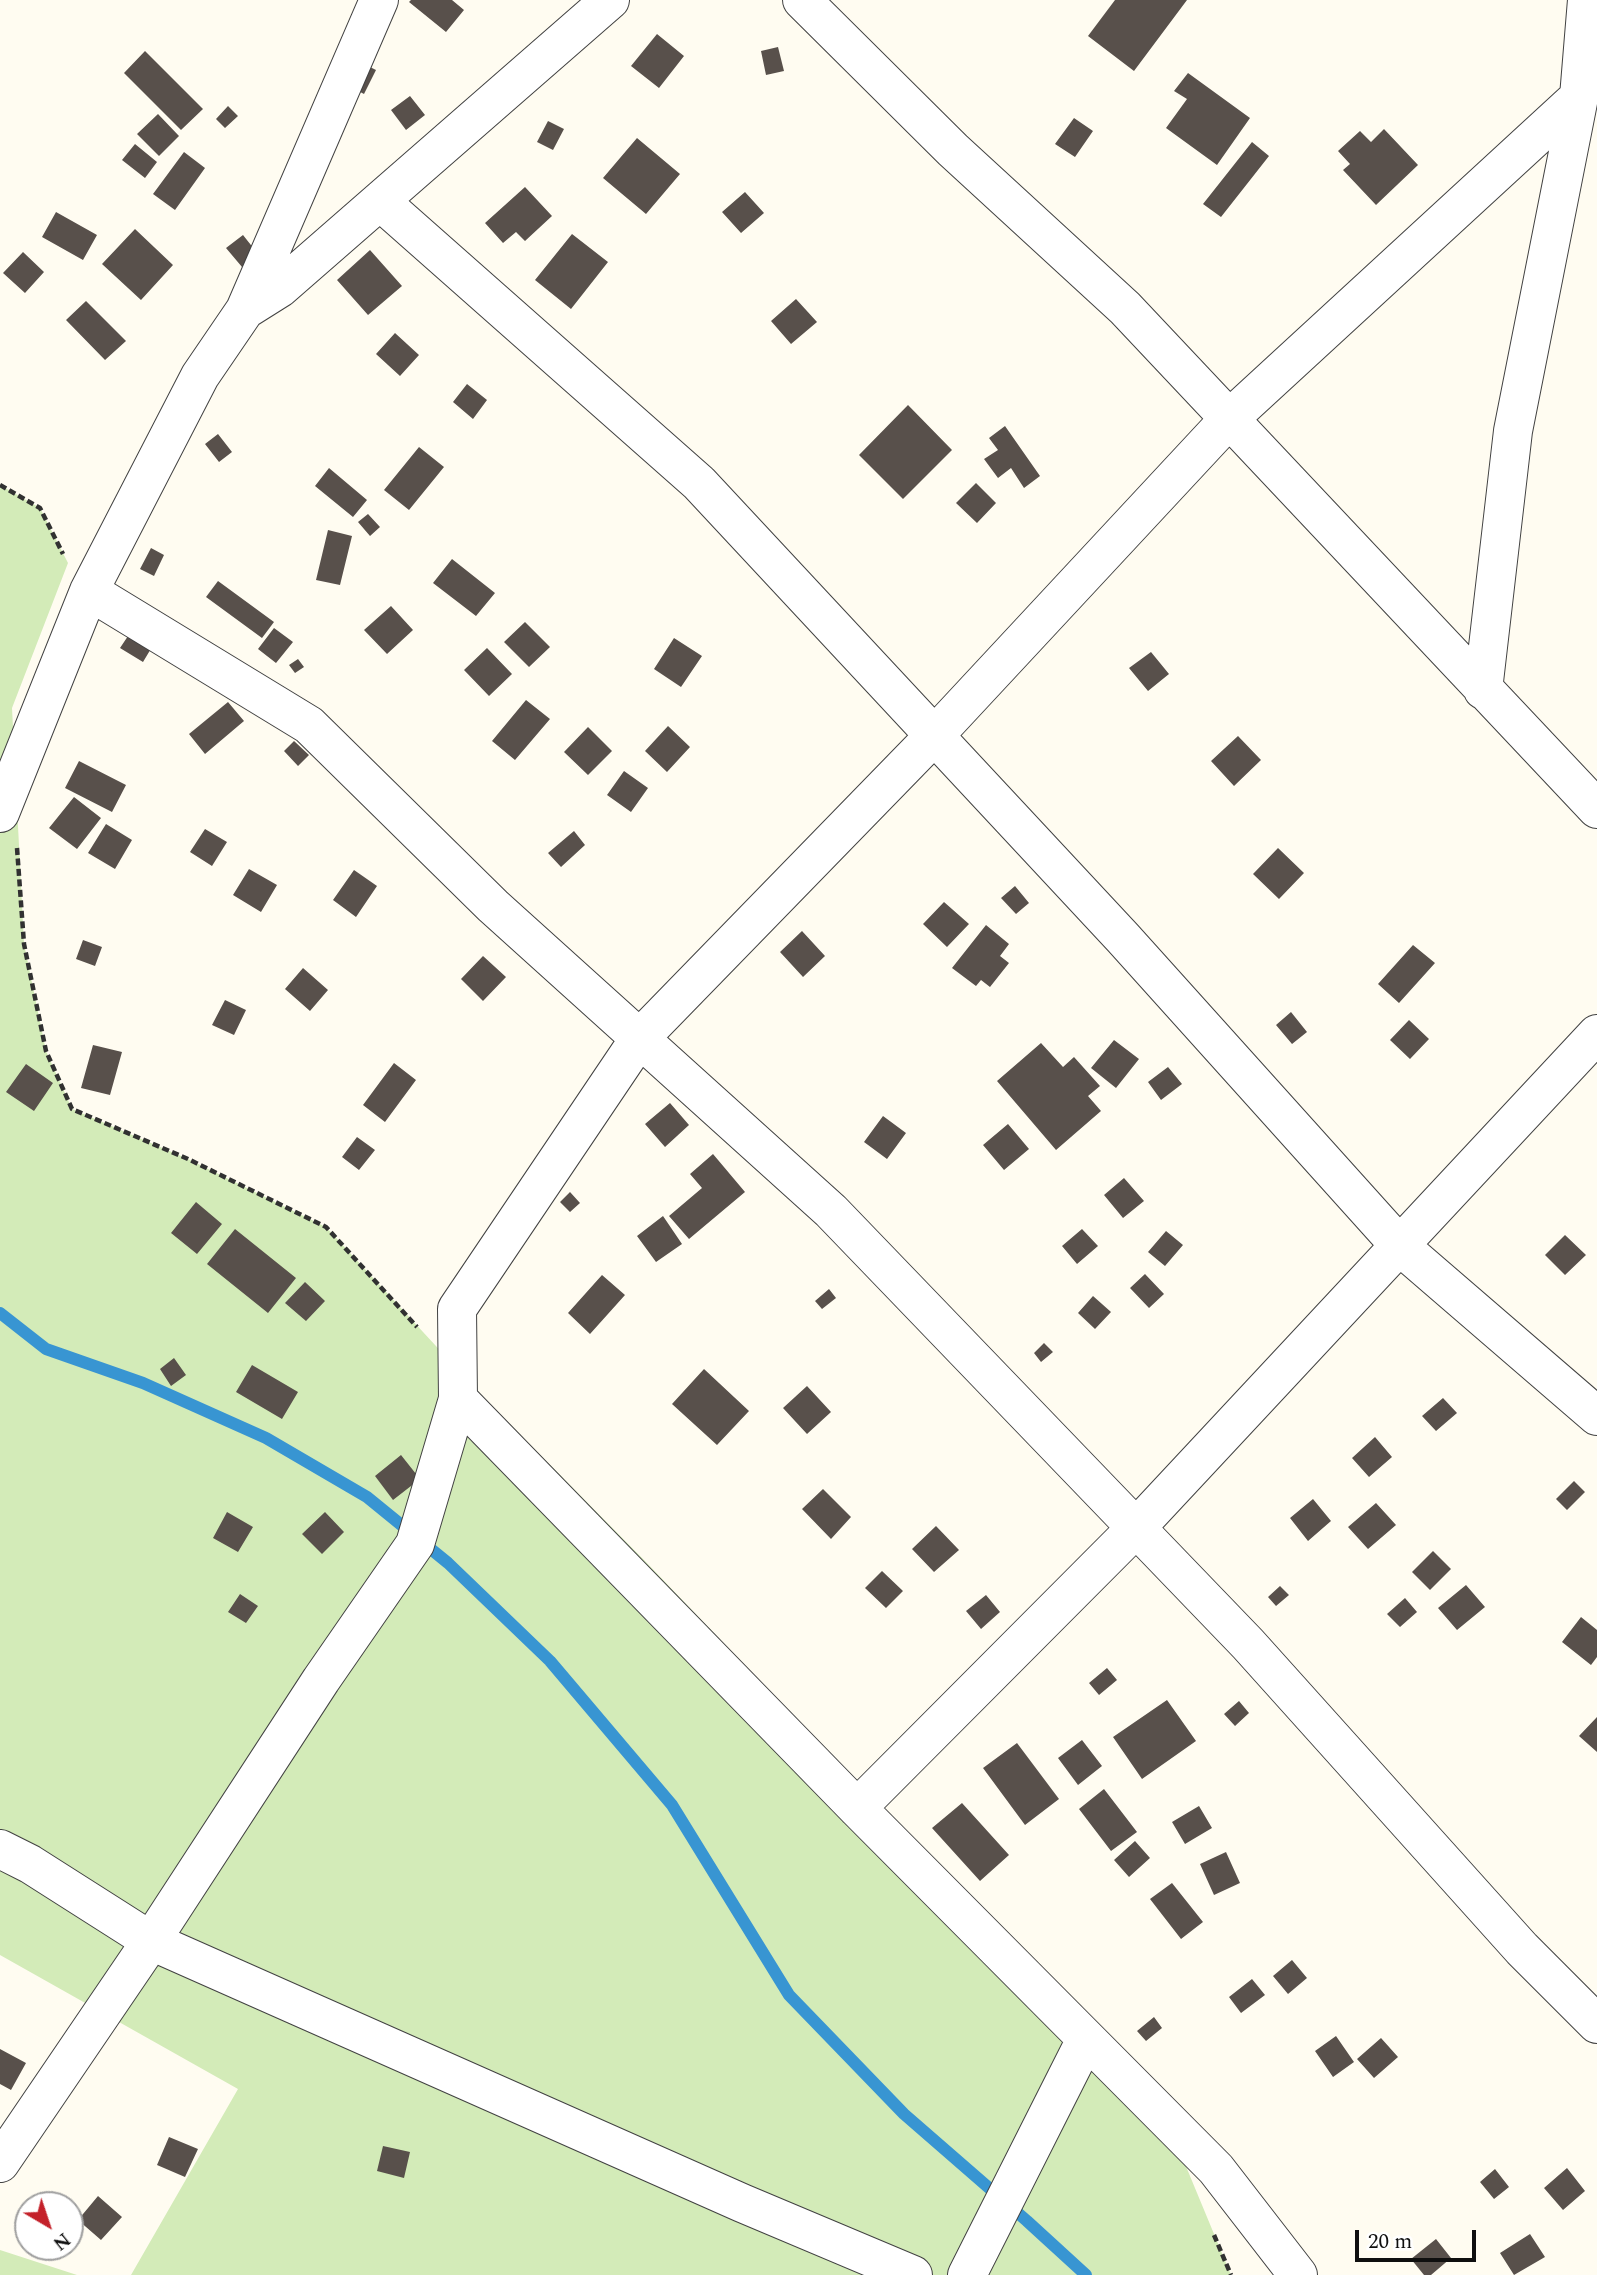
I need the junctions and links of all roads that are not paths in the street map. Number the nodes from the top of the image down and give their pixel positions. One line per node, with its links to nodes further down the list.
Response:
1 (379, 0): 7 (street)
2 (610, 0): 6 (street)
3 (802, 0): 8 (street)
4 (1587, 0): 5 (street)
5 (1579, 97): 8 (street); 10 (street)
6 (380, 201): 7 (street); 11 (street)
7 (245, 310): 9 (street)
8 (1229, 419): 10 (street); 11 (street)
9 (89, 591): 13 (street); 15 (street)
10 (1483, 690): 12 (street)
11 (934, 736): 15 (street); 16 (street)
12 (1597, 809)
13 (0, 813)
14 (1597, 1034): 16 (street)
15 (639, 1039): 17 (street); 19 (street)
16 (1401, 1247): 18 (street); 19 (street)
17 (458, 1399): 20 (street); 22 (street)
18 (1597, 1416)
19 (1135, 1529): 20 (street); 23 (street)
20 (857, 1808): 24 (street)
21 (0, 1849): 22 (street)
22 (151, 1941): 25 (street); 26 (street)
23 (1597, 2024)
24 (1086, 2039): 27 (street); 28 (street)
25 (0, 2163)
26 (913, 2275)
27 (967, 2275)
28 (1298, 2275)

